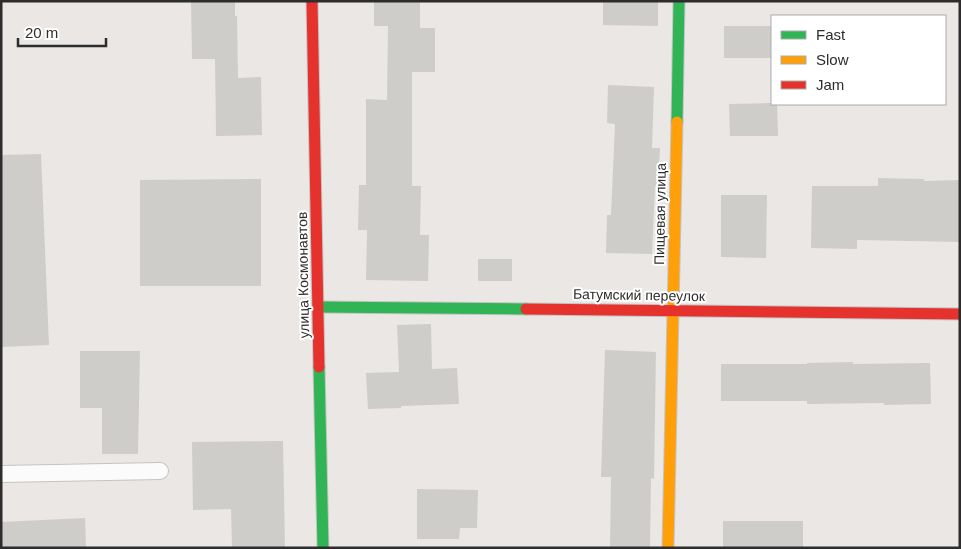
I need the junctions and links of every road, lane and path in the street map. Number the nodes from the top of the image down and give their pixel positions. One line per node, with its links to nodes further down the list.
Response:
1 (312, 1): 3 (street, улица Космонавтов)
2 (679, 1): 4 (street, Пищевая улица)
3 (318, 307): 4 (street, Батумский переулок); 8 (street, улица Космонавтов)
4 (673, 311): 5 (street, Батумский переулок); 9 (street, Пищевая улица)
5 (960, 314)
6 (160, 471): 7 (lane)
7 (1, 474)
8 (323, 548)
9 (668, 548)

